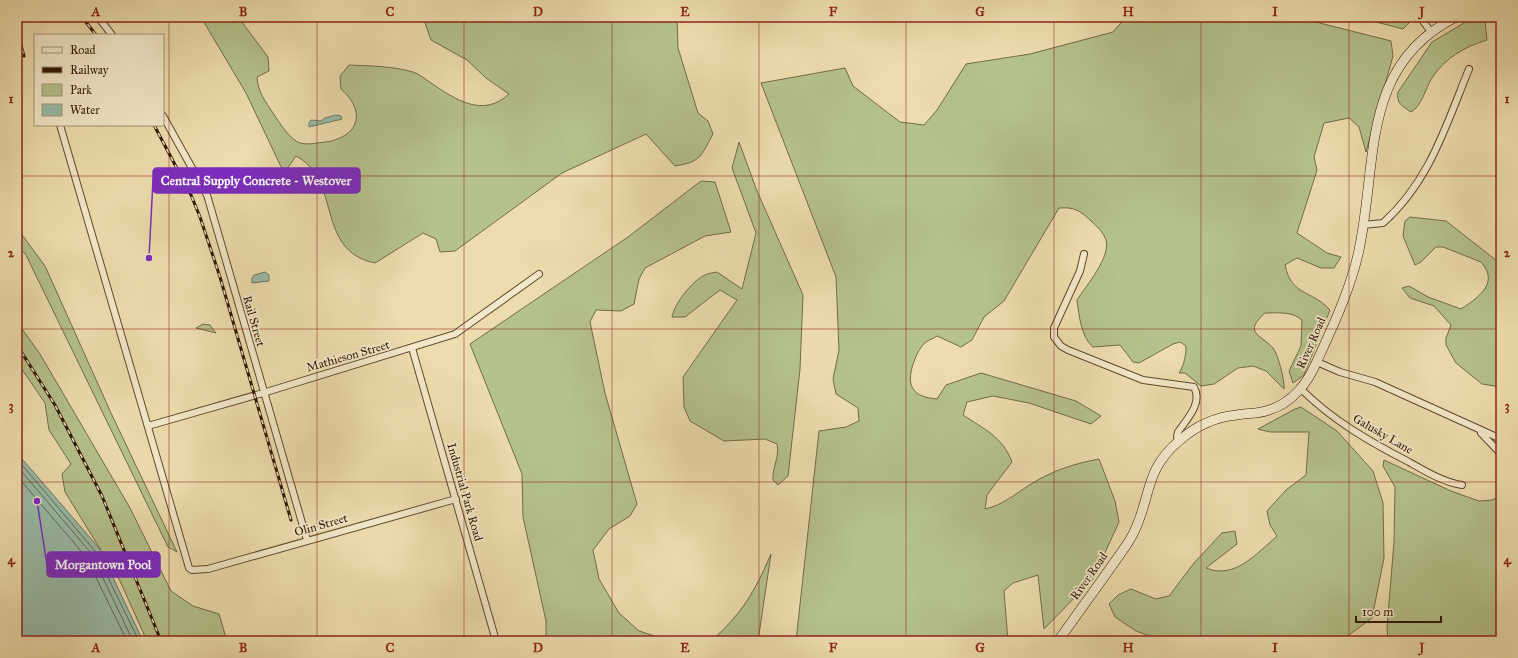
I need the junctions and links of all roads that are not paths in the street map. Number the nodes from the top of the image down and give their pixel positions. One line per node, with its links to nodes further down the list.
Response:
1 (98, 17): 5 (street)
2 (1420, 17): 4 (street)
3 (1456, 17): 4 (street, River Road)
4 (1431, 32): 9 (street, River Road)
5 (111, 34)
6 (1469, 69): 9 (street)
7 (164, 118): 15 (street, Rail Street)
8 (60, 126): 16 (street)
9 (1363, 225): 13 (street, River Road)
10 (1084, 254): 19 (street)
11 (539, 274): 12 (street, Mathieson Street)
12 (412, 348): 15 (street, Mathieson Street); 22 (street, Industrial Park Road)
13 (1317, 362): 14 (street, River Road); 17 (street)
14 (1300, 389): 19 (street, River Road); 21 (street, Galusky Lane)
15 (263, 393): 16 (street, Mathieson Street); 23 (street, Rail Street)
16 (148, 426): 23 (street, Olin Street)
17 (1477, 429): 18 (street); 20 (street)
18 (1501, 439)
19 (1178, 441): 25 (street, River Road)
20 (1501, 454)
21 (1462, 485)
22 (456, 499): 23 (street, Olin Street); 24 (street, Industrial Park Road)
23 (306, 540)
24 (496, 641)
25 (1058, 641)

